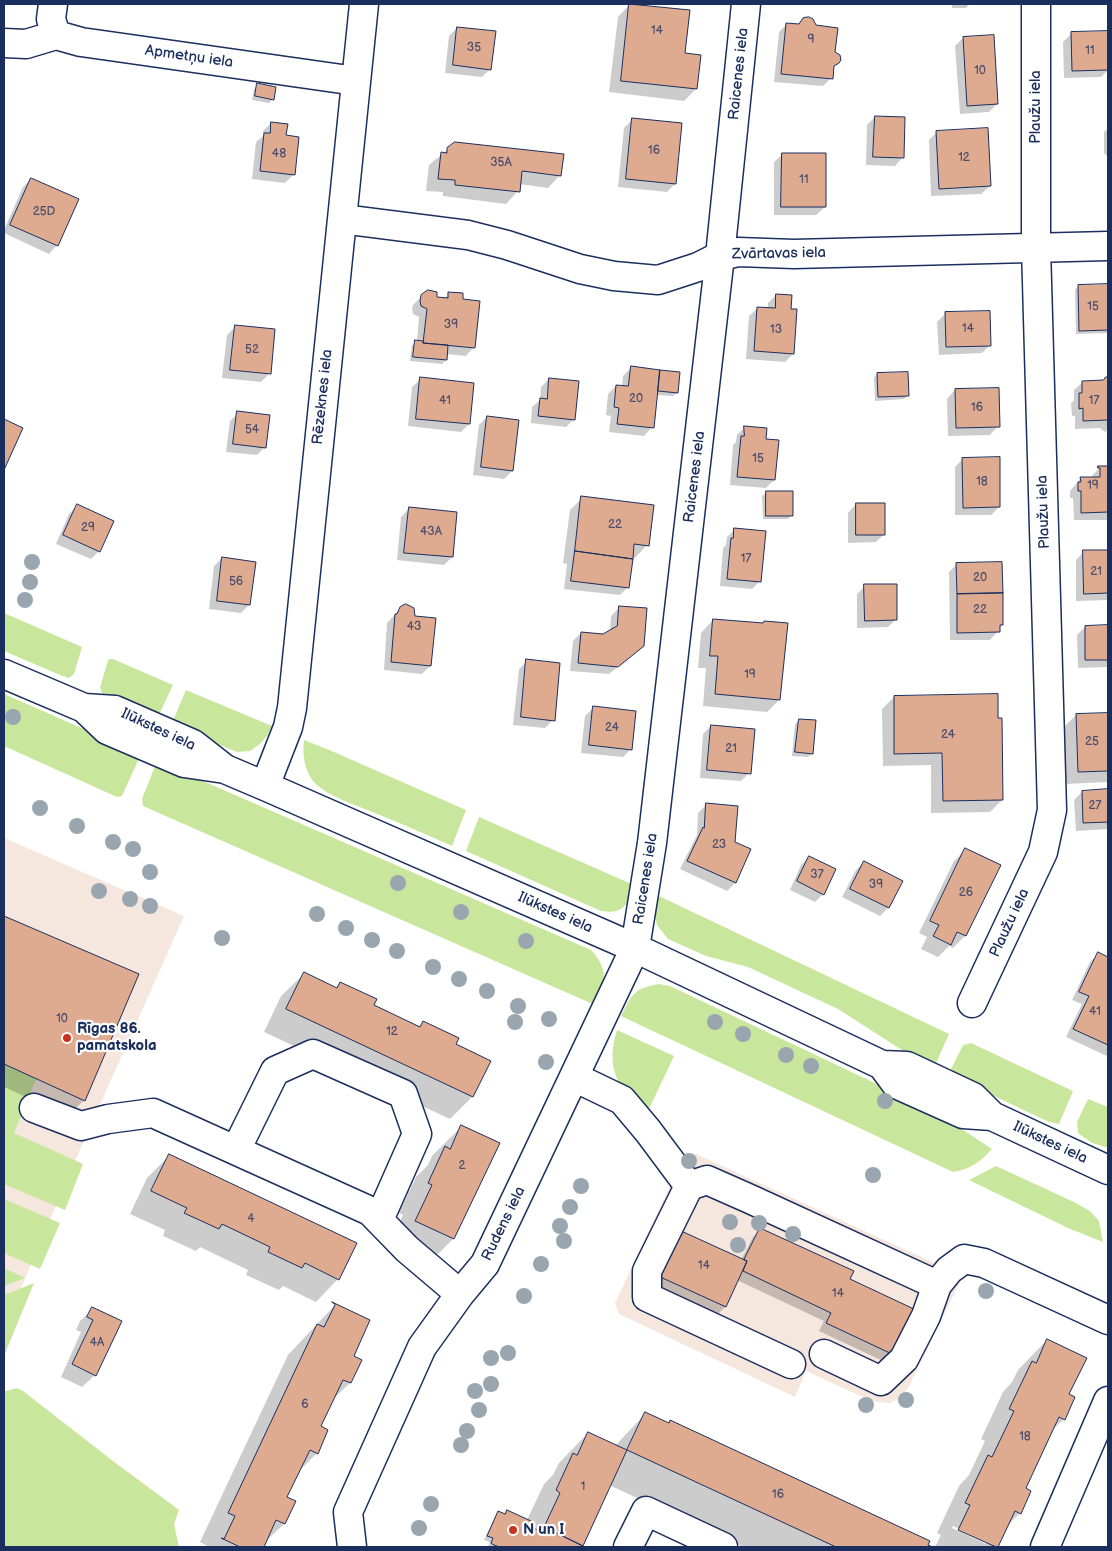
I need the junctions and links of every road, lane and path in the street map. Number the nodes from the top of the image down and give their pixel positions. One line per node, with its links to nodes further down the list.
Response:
1 (53, 4): 5 (street)
2 (364, 4): 7 (street, Rēzeknes iela)
3 (746, 4): 11 (street, Raicenes iela)
4 (1036, 4): 10 (street, Plaužu iela)
5 (56, 35): 6 (street); 7 (street, Apmetņu iela)
6 (4, 44)
7 (356, 81): 8 (street, Rēzeknes iela)
8 (342, 219): 11 (street, Zvārtavas iela); 13 (street, Rēzeknes iela)
9 (1108, 246): 10 (street, Zvārtavas iela)
10 (1036, 247): 11 (street, Zvārtavas iela); 15 (street, Plaužu iela)
11 (720, 256): 14 (street, Raicenes iela)
12 (4, 674): 13 (street, Ilūkstes iela)
13 (265, 786): 14 (street, Ilūkstes iela)
14 (635, 948): 16 (street, Rudens iela); 19 (street, Ilūkstes iela)
15 (972, 1003)
16 (574, 1077): 20 (street); 23 (street, Rudens iela)
17 (34, 1108): 18 (street)
18 (236, 1150): 21 (street); 21 (street)
19 (1108, 1170)
20 (689, 1186): 22 (street); 26 (street)
21 (379, 1220): 23 (street)
22 (937, 1285): 24 (street); 25 (street)
23 (460, 1294): 29 (street, Rudens iela)
24 (1108, 1320)
25 (824, 1354)
26 (791, 1364)
27 (1108, 1401): 28 (street)
28 (1100, 1441): 32 (street)
29 (352, 1547)
30 (628, 1547): 31 (street)
31 (723, 1547)
32 (1045, 1547)

